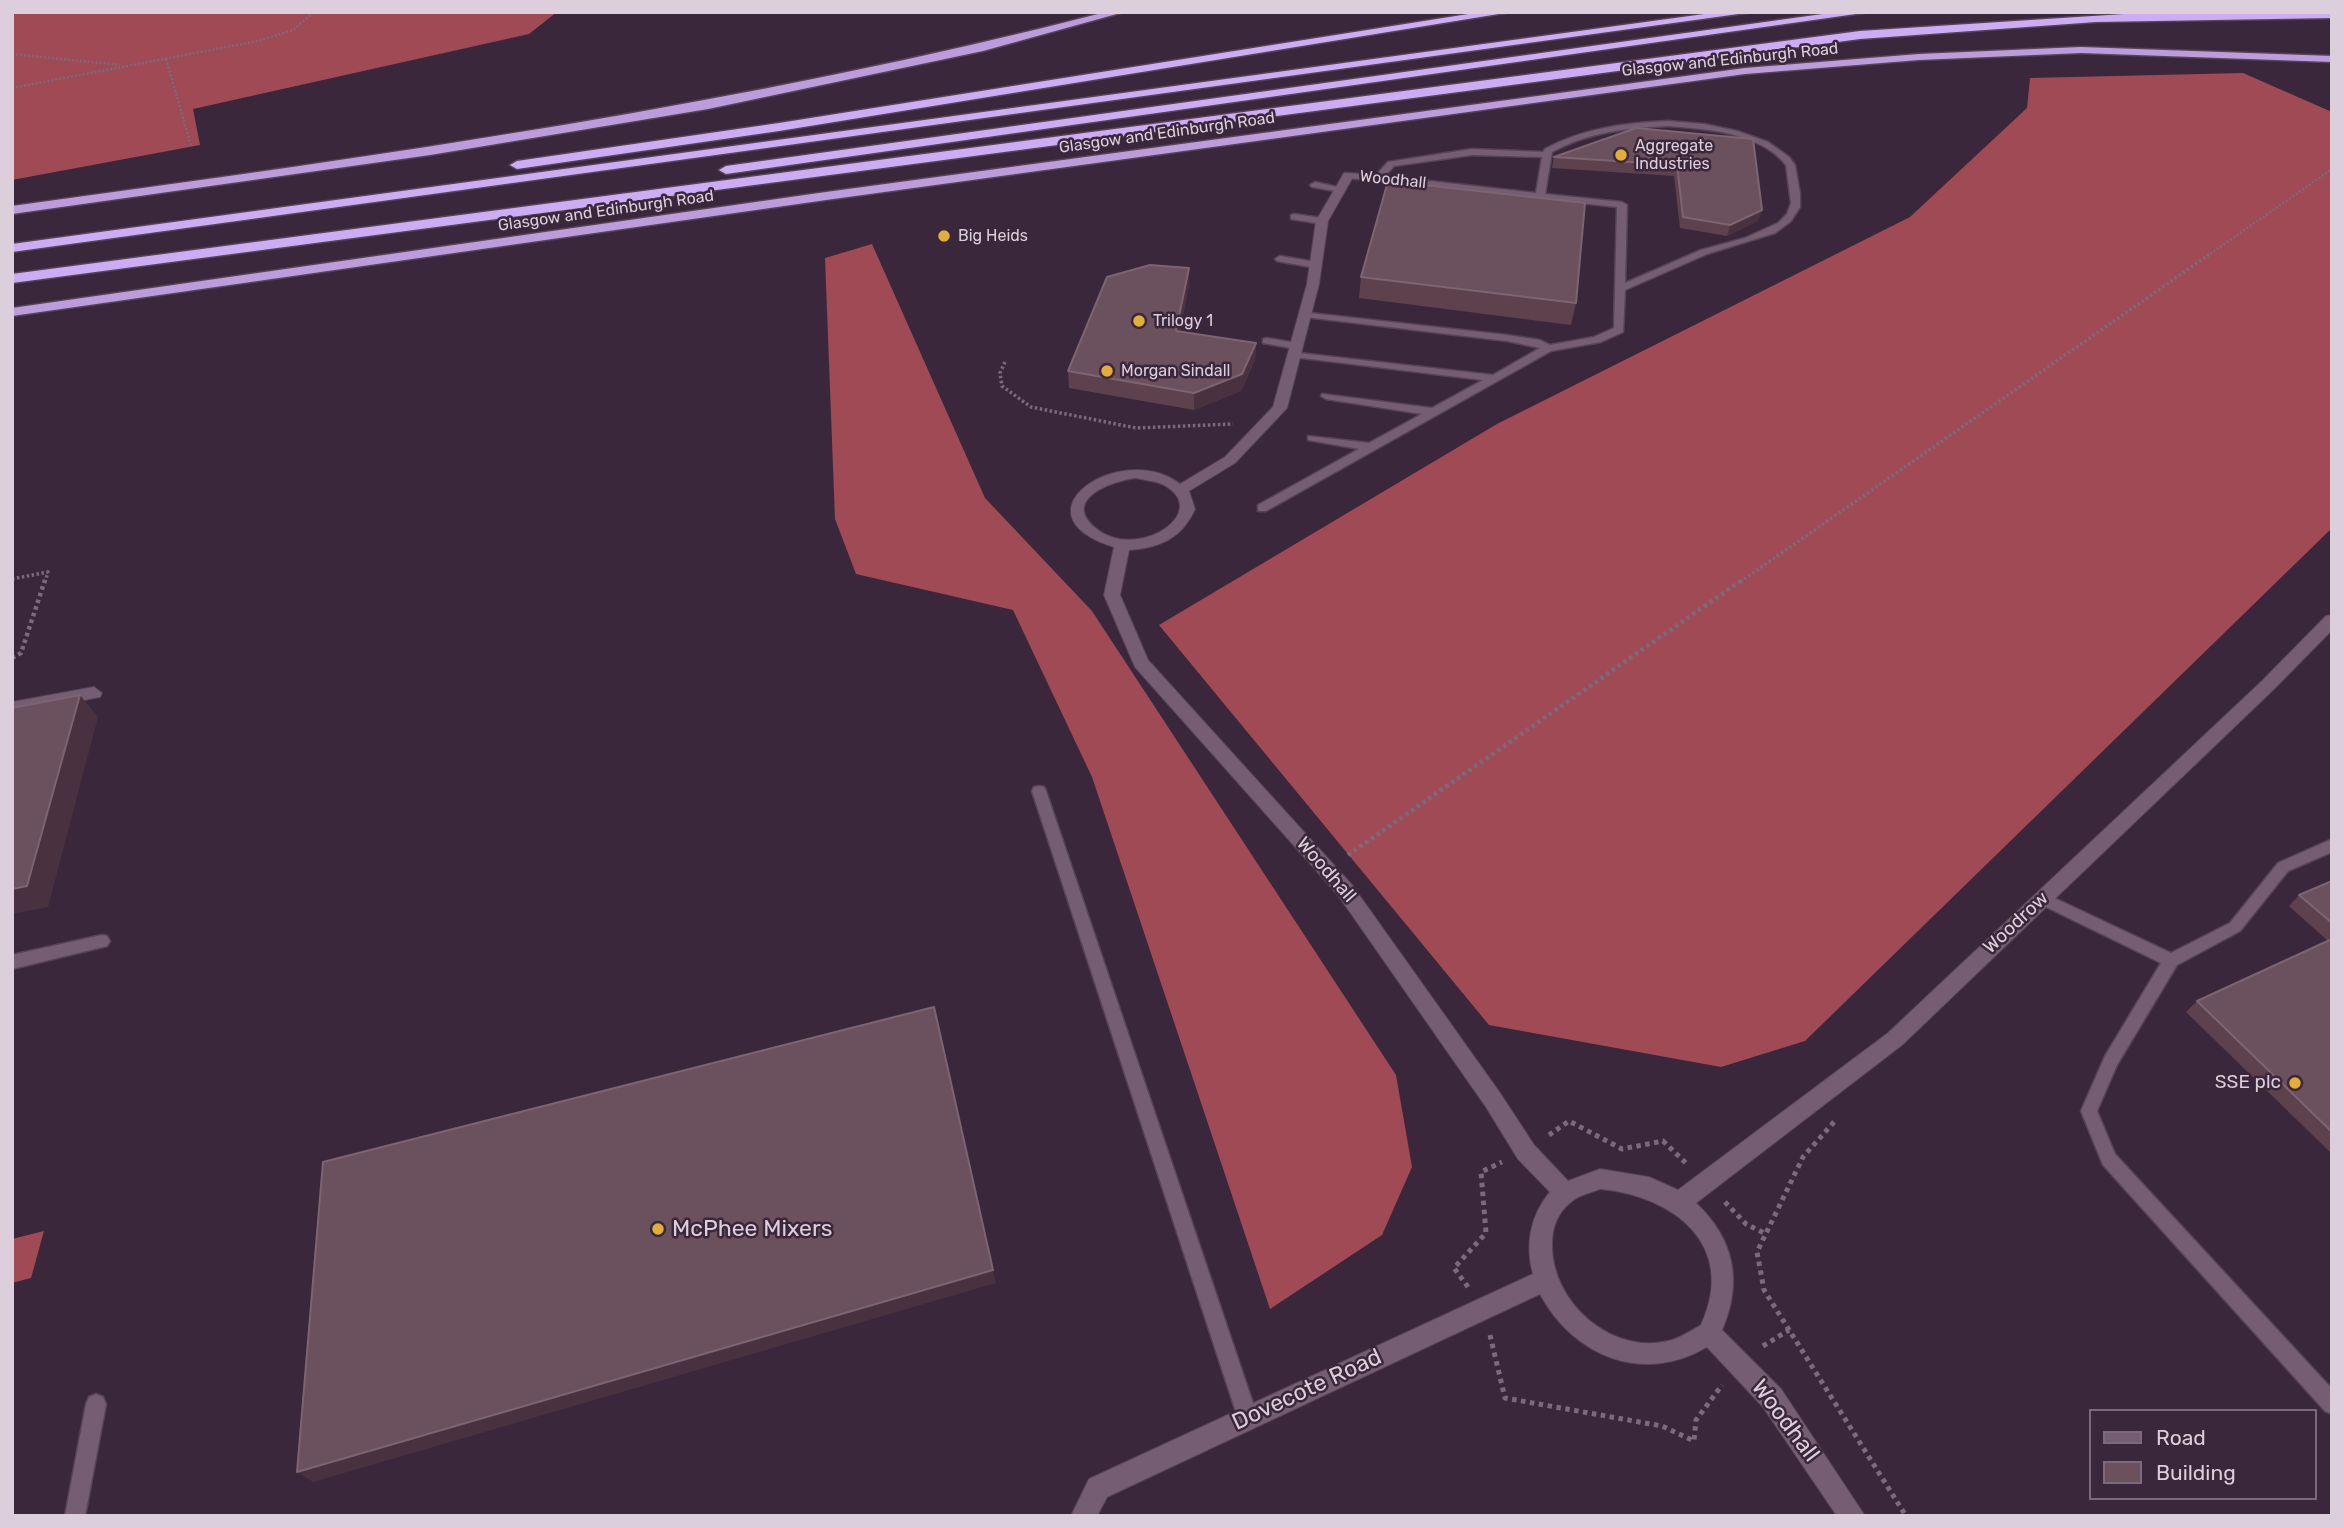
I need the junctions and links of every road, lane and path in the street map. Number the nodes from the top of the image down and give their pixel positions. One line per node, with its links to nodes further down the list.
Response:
1 (314, 12): 9 (path)
2 (1119, 12): 24 (highway)
3 (1505, 12): 27 (highway)
4 (1747, 12): 28 (highway)
5 (1864, 12): 13 (highway)
6 (2332, 15): 7 (highway)
7 (1813, 41): 13 (highway); 32 (highway)
8 (12, 54): 11 (path)
9 (166, 59): 11 (path); 14 (path)
10 (2332, 59): 34 (highway, Glasgow and Edinburgh Road)
11 (128, 66): 12 (path)
12 (12, 88)
13 (1202, 103): 17 (highway)
14 (191, 145)
15 (1547, 155): 20 (lane); 23 (lane); 33 (lane)
16 (2332, 169): 56 (path)
17 (705, 172)
18 (1349, 175): 20 (lane, Woodhall); 22 (street, Woodhall)
19 (663, 178): 31 (highway)
20 (1379, 178): 23 (lane, Woodhall)
21 (1315, 185): 22 (lane)
22 (1341, 188): 26 (street, Woodhall)
23 (1540, 196): 33 (lane, Woodhall)
24 (12, 209)
25 (1294, 218): 26 (lane)
26 (1322, 221): 30 (street, Woodhall)
27 (12, 235)
28 (12, 248)
29 (1280, 259): 30 (lane)
30 (1316, 265): 35 (street, Woodhall)
31 (12, 269)
32 (12, 279)
33 (1621, 288): 37 (lane, Woodhall)
34 (12, 312)
35 (1305, 314): 37 (lane); 38 (street, Woodhall)
36 (1267, 341): 38 (lane)
37 (1548, 348): 40 (lane)
38 (1295, 350): 40 (lane); 43 (street, Woodhall)
39 (1005, 362): 43 (path)
40 (1494, 378): 42 (lane)
41 (1326, 396): 42 (lane)
42 (1434, 412): 45 (lane)
43 (1266, 423): 46 (street, Woodhall)
44 (1312, 438): 45 (lane)
45 (1371, 447): 47 (lane)
46 (1181, 490): 48 (street); 48 (street)
47 (1262, 508)
48 (1122, 544): 56 (street, Woodhall)
49 (12, 579): 51 (path)
50 (2332, 620): 57 (street, Woodrow)
51 (12, 659)
52 (94, 694): 53 (street)
53 (12, 708)
54 (1039, 791): 72 (lane)
55 (2332, 845): 59 (lane)
56 (1327, 869): 62 (street, Woodhall)
57 (2043, 899): 59 (lane); 63 (street, Woodrow)
58 (102, 941): 60 (lane)
59 (2171, 960): 71 (lane)
60 (12, 962)
61 (1839, 1117): 67 (path)
62 (1565, 1193): 63 (street); 65 (street)
63 (1679, 1202): 68 (street)
64 (1454, 1268): 66 (path)
65 (1544, 1280): 66 (street, Dovecote Road); 68 (street)
66 (1483, 1308): 69 (path); 72 (street, Dovecote Road)
67 (1789, 1329): 69 (path); 76 (path)
68 (1709, 1334): 69 (street, Woodhall)
69 (1738, 1363): 75 (street, Woodhall)
70 (96, 1404): 73 (lane)
71 (2332, 1404)
72 (1248, 1418): 74 (street, Dovecote Road)
73 (75, 1516)
74 (1084, 1516)
75 (1852, 1516)
76 (1906, 1516)

